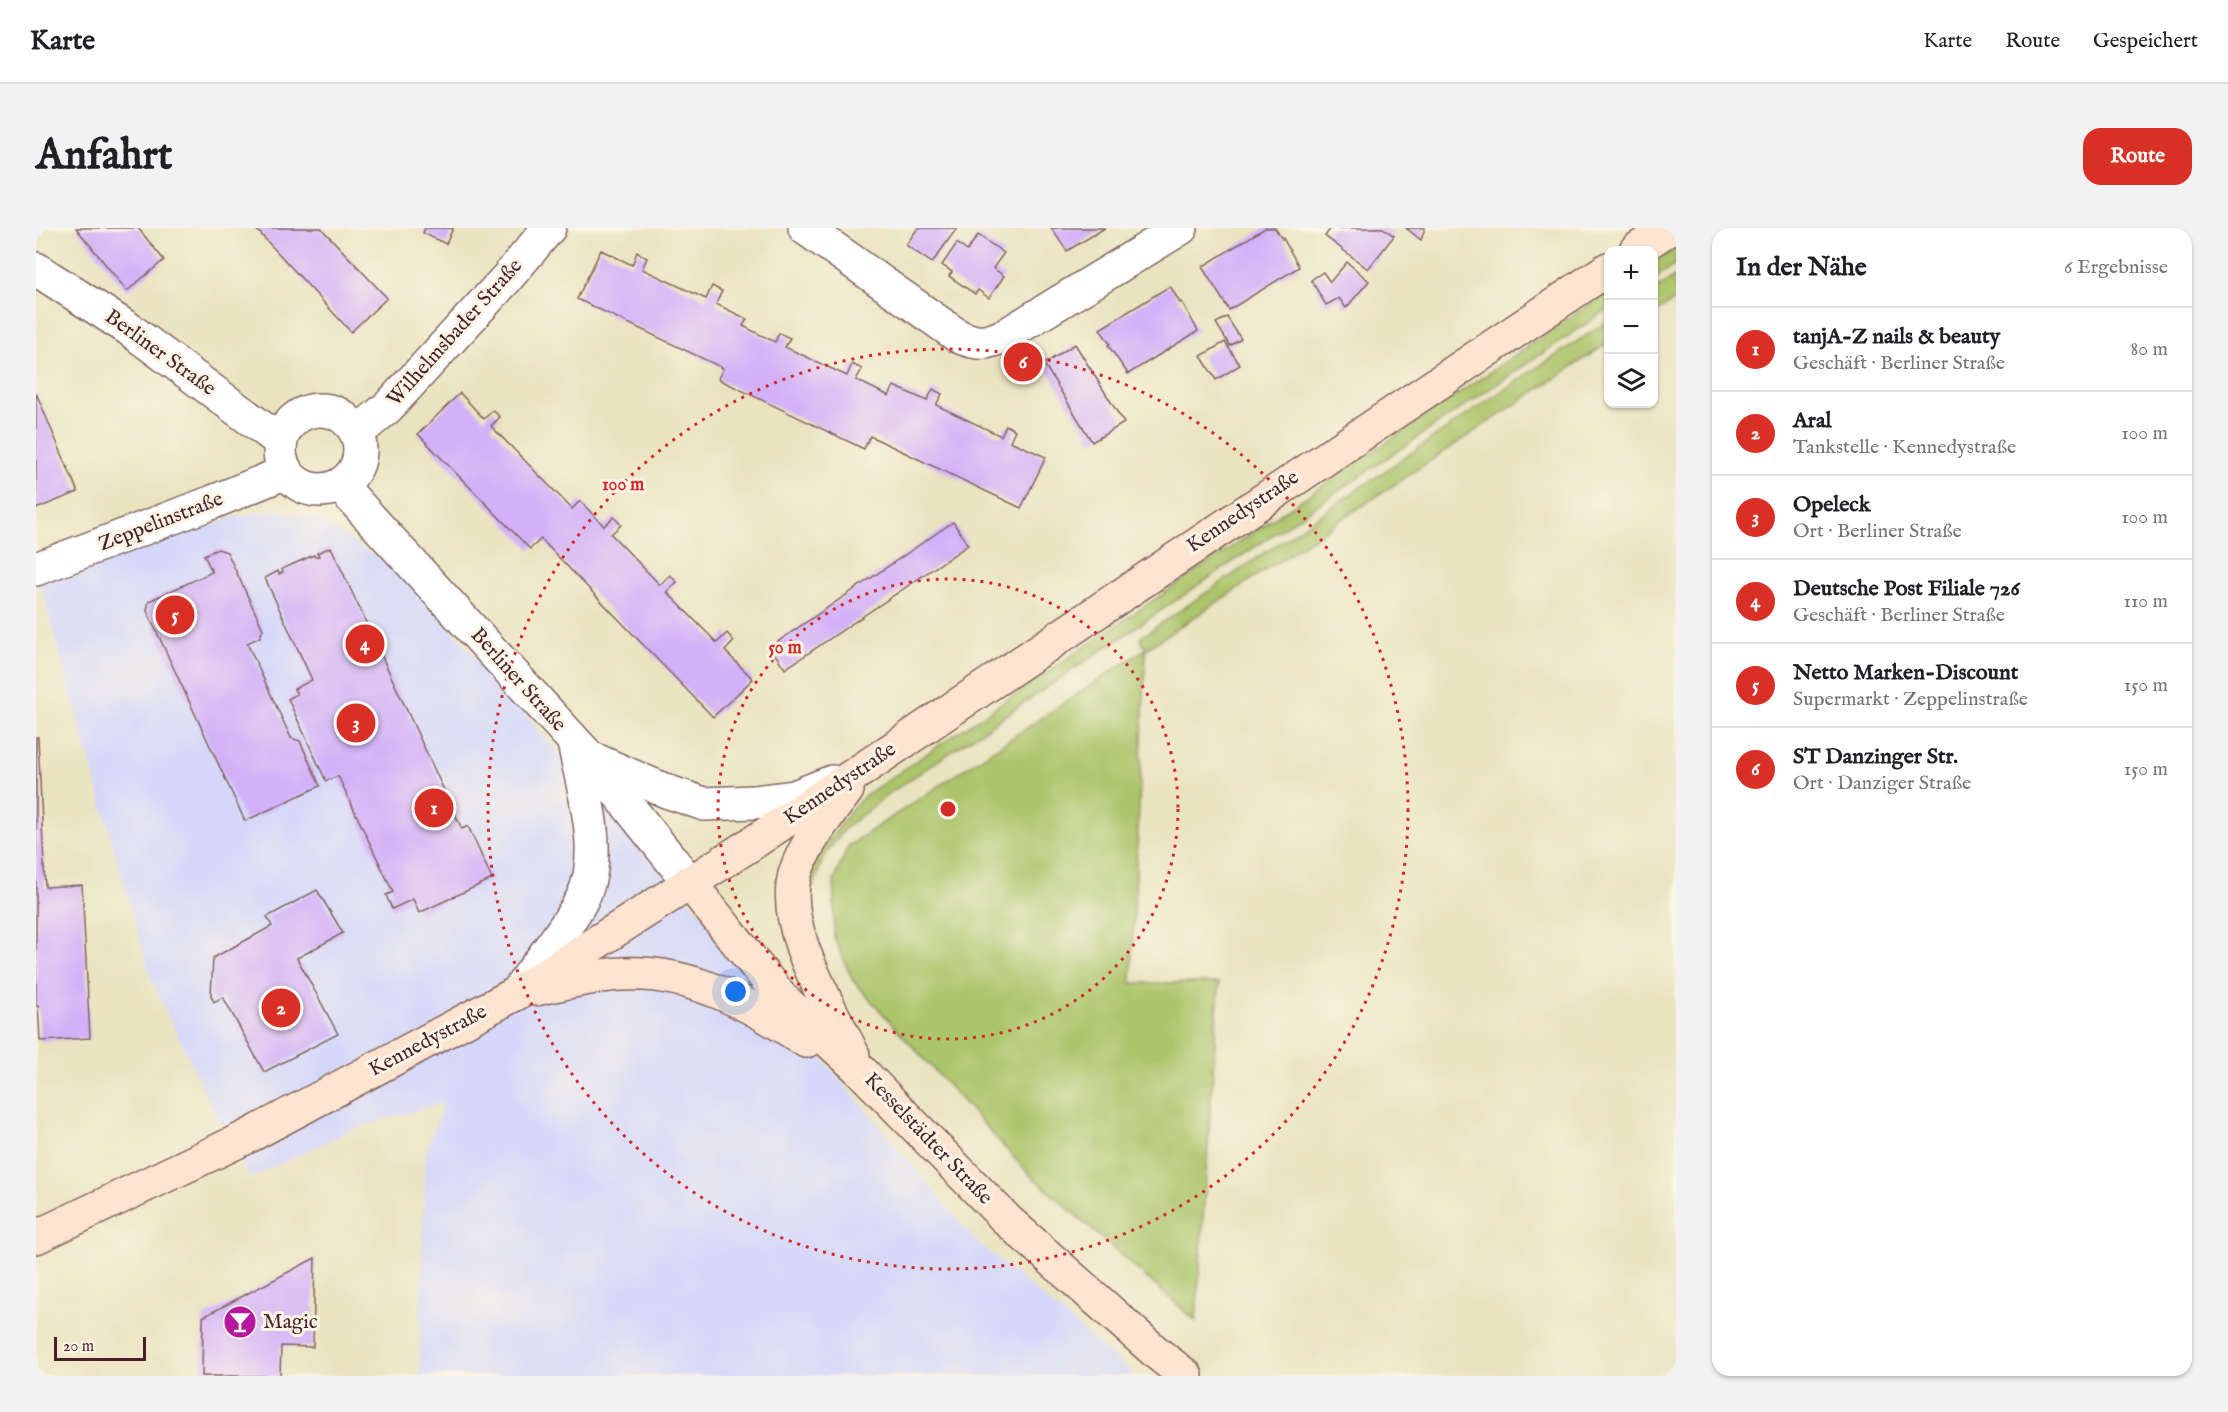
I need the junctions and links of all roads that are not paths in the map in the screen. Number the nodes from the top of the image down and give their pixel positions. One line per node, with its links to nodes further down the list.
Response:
1 (549, 228): 8 (street, Wilhelmsbader Straße)
2 (805, 228): 3 (street)
3 (1181, 228)
4 (1670, 228): 5 (main road)
5 (1642, 246)
6 (36, 269): 9 (street, Berliner Straße)
7 (1604, 272): 13 (main road, Kennedystraße)
8 (357, 433): 9 (street); 10 (street)
9 (283, 457): 10 (street); 11 (street, Zeppelinstraße)
10 (340, 485): 12 (street, Berliner Straße)
11 (36, 569)
12 (581, 750): 13 (street); 14 (street, Berliner Straße); 15 (street)
13 (862, 770): 14 (main road, Kennedystraße); 16 (main road)
14 (690, 882): 15 (main road, Kennedystraße); 16 (main road, Kesselstädter Straße)
15 (517, 993): 16 (main road); 17 (main road, Kennedystraße)
16 (871, 1081): 18 (main road, Kesselstädter Straße)
17 (36, 1237)
18 (1186, 1376)

